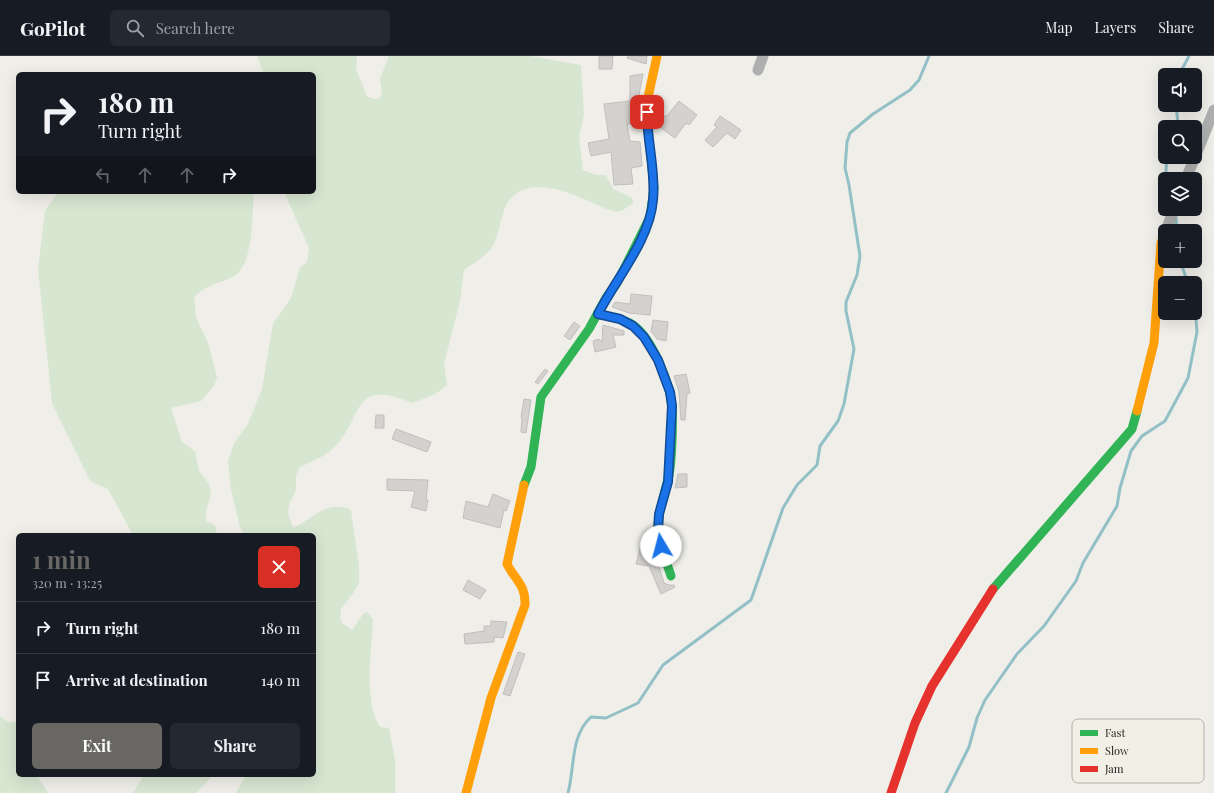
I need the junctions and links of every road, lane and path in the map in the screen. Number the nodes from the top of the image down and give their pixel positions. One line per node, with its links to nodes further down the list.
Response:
1 (657, 56): 7 (street)
2 (763, 56): 3 (street)
3 (758, 70)
4 (1214, 110): 5 (street)
5 (1189, 172)
6 (1159, 268): 10 (street)
7 (598, 314): 8 (street); 9 (street)
8 (671, 576)
9 (466, 793)
10 (891, 793)

